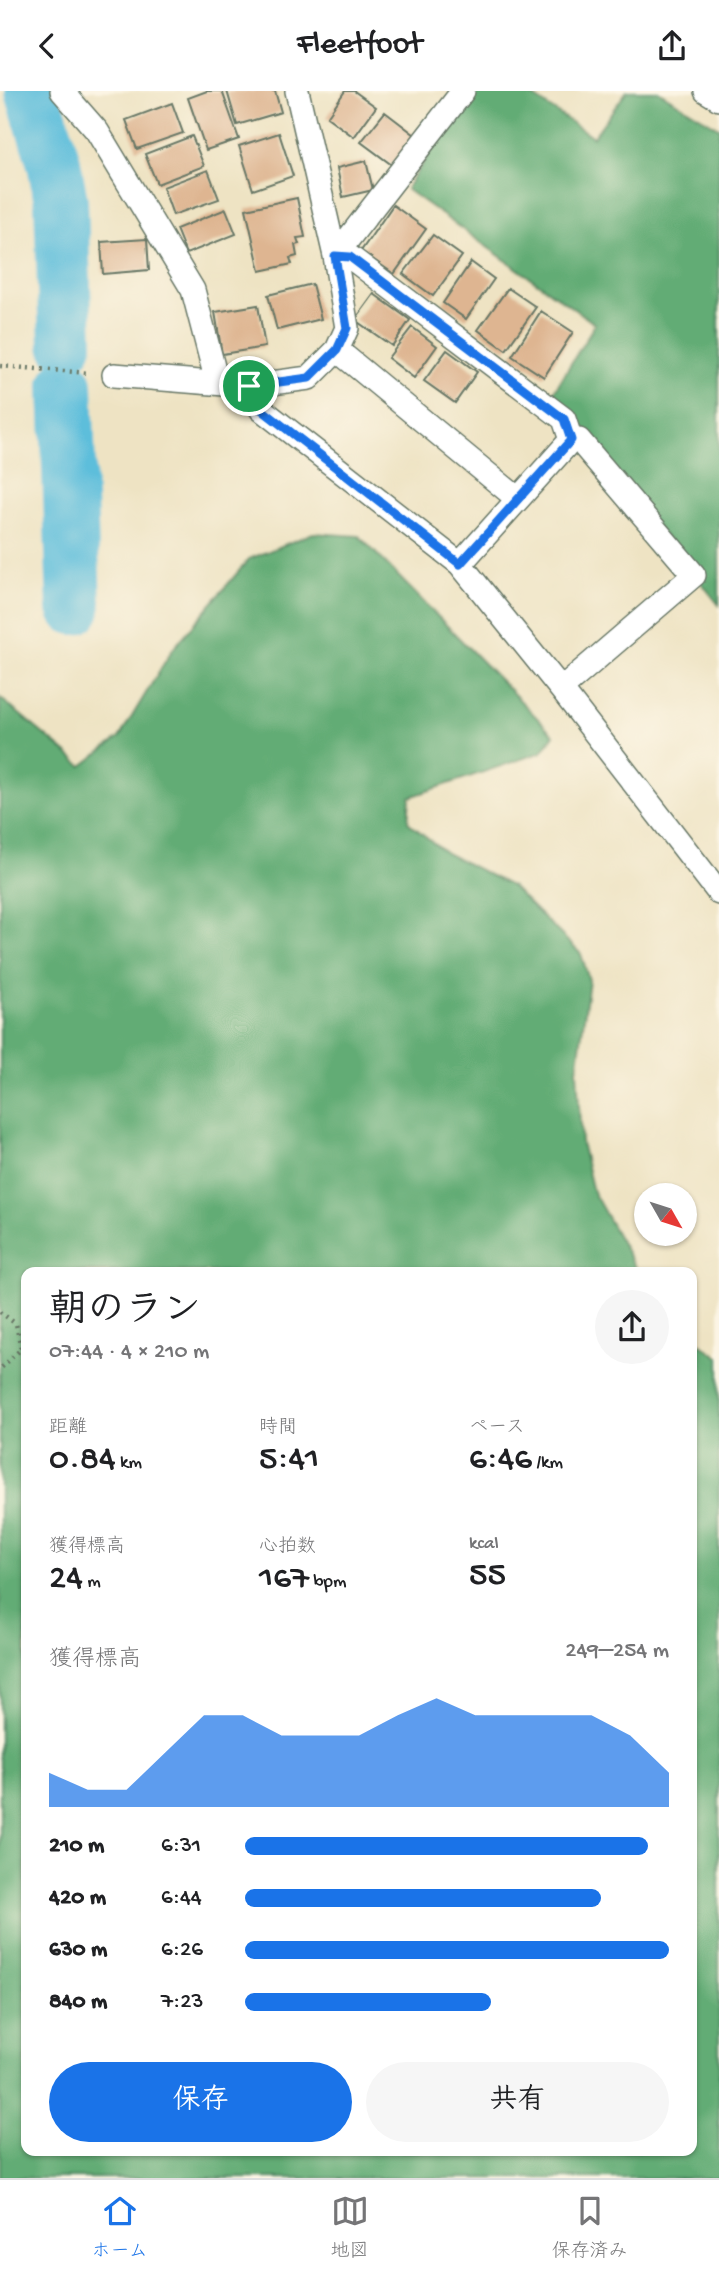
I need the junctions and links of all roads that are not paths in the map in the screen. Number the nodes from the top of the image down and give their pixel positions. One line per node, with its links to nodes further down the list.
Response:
1 (62, 91): 9 (street)
2 (297, 91): 6 (street)
3 (463, 91): 6 (street)
4 (706, 91): 5 (street)
5 (719, 99)
6 (335, 256): 7 (street); 11 (street)
7 (337, 350): 10 (street); 12 (street)
8 (114, 375): 9 (street)
9 (217, 383): 10 (street)
10 (249, 386): 13 (street)
11 (571, 440): 12 (street); 14 (street)
12 (518, 499): 13 (street)
13 (460, 564): 14 (street)
14 (561, 689): 15 (street)
15 (719, 893)

